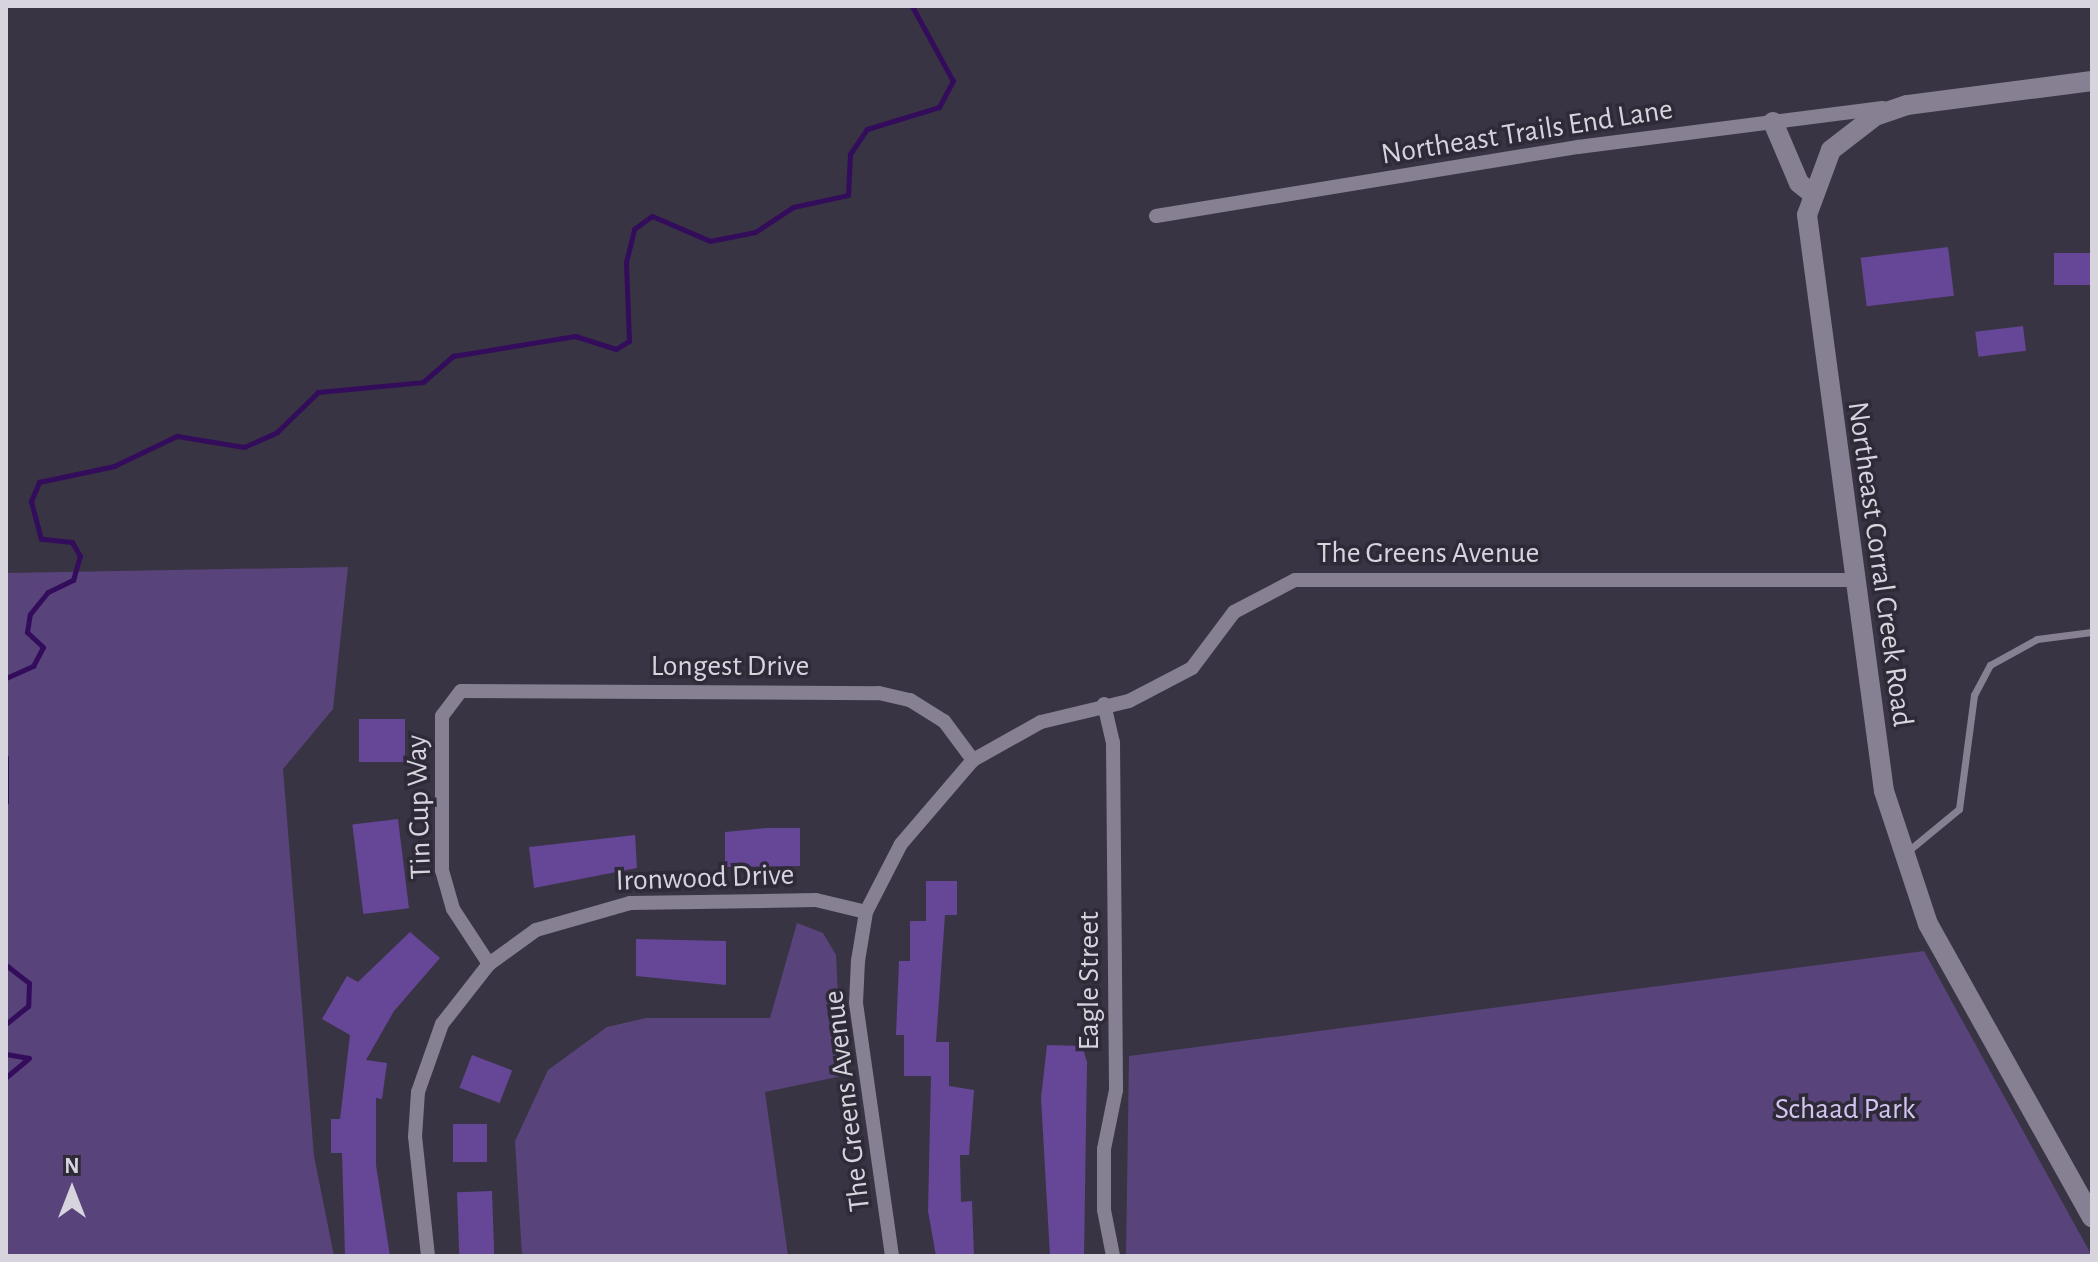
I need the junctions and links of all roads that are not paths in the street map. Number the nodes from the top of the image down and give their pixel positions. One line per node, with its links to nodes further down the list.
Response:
1 (2092, 81): 2 (street, Northeast Corral Creek Road)
2 (1907, 105): 3 (street, Northeast Trails End Lane); 4 (street, Northeast Corral Creek Road)
3 (1773, 122): 4 (street); 5 (street, Northeast Trails End Lane)
4 (1810, 192): 6 (street, Northeast Corral Creek Road)
5 (1156, 216)
6 (1852, 580): 9 (street, The Greens Avenue); 11 (street, Northeast Corral Creek Road)
7 (2092, 632): 11 (lane)
8 (461, 691): 10 (street, Longest Drive); 13 (street, Tin Cup Way)
9 (1104, 704): 10 (street, The Greens Avenue); 17 (street, Eagle Street)
10 (973, 760): 12 (street, The Greens Avenue)
11 (1903, 854): 14 (street, Northeast Corral Creek Road)
12 (866, 912): 13 (street, Ironwood Drive); 16 (street, The Greens Avenue)
13 (489, 964): 15 (street, Ironwood Drive)
14 (2092, 1217)
15 (428, 1256)
16 (892, 1256)
17 (1113, 1256)

